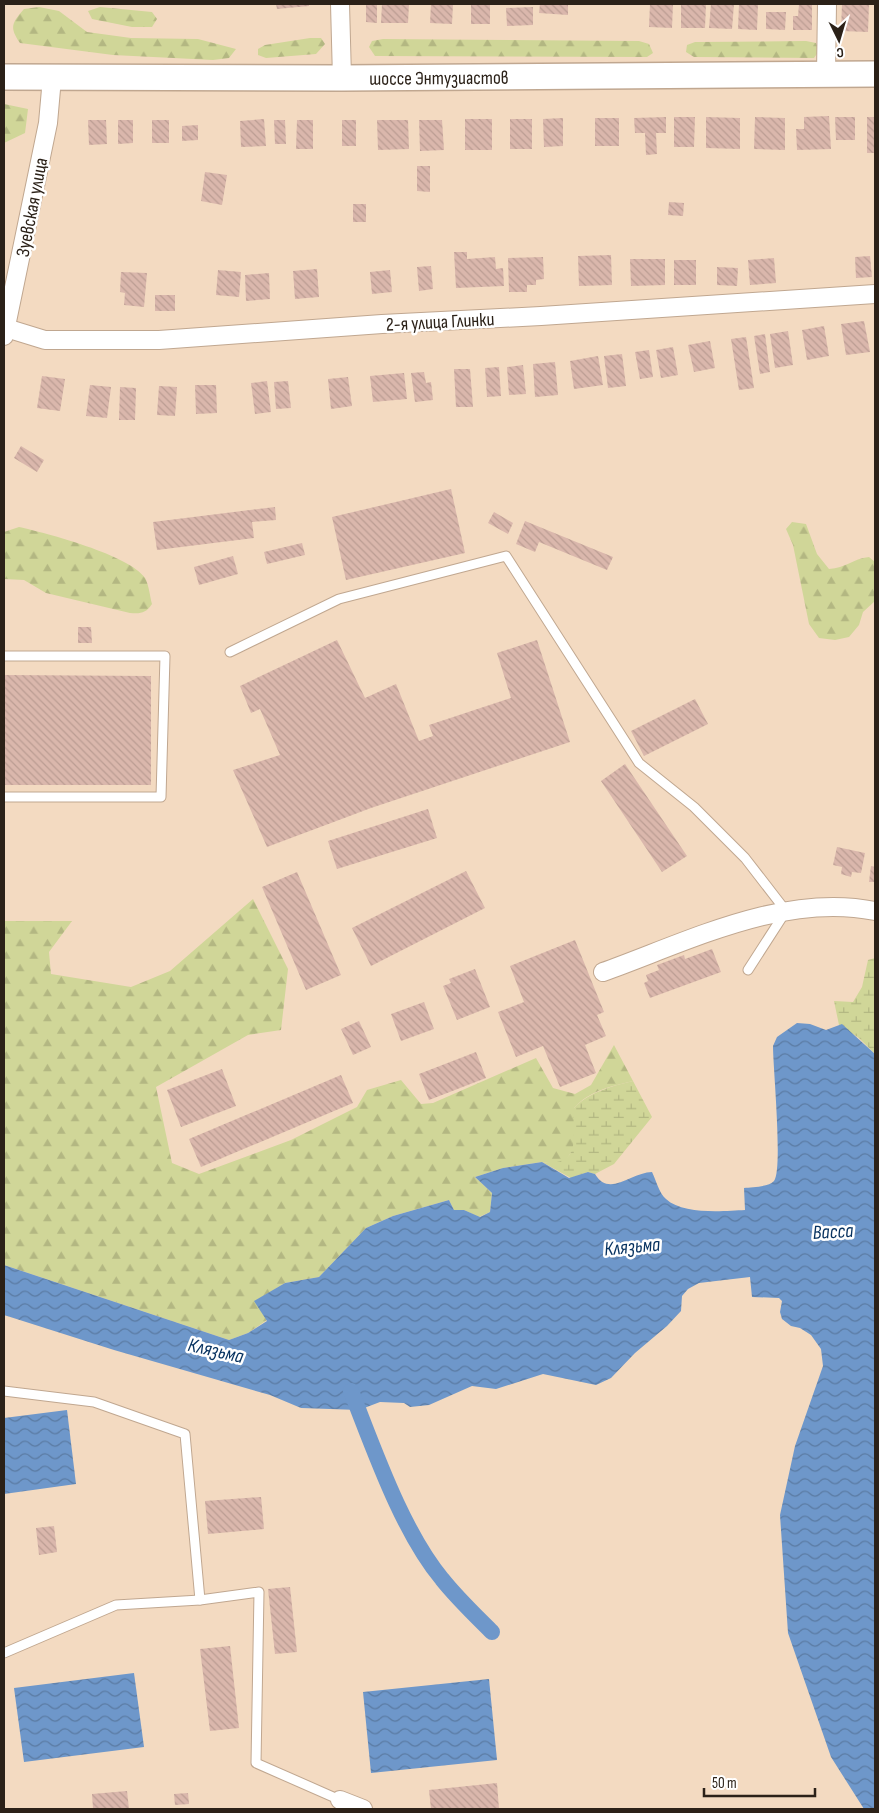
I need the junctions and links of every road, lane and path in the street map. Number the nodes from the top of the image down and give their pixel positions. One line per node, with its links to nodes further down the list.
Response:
1 (340, 4): 7 (street)
2 (827, 4): 3 (street)
3 (826, 74): 4 (main road, шоссе Энтузиастов); 7 (main road, шоссе Энтузиастов)
4 (875, 74)
5 (4, 77): 6 (main road, шоссе Энтузиастов)
6 (52, 78): 7 (main road, шоссе Энтузиастов); 9 (street, Зуевская улица)
7 (342, 78)
8 (875, 294): 9 (street, 2-я улица Глинки)
9 (5, 332)
10 (230, 652): 14 (lane)
11 (4, 656): 12 (lane)
12 (4, 797)
13 (875, 910): 14 (street)
14 (786, 911): 15 (lane); 16 (street)
15 (748, 970)
16 (603, 972)
17 (4, 1391): 18 (lane)
18 (200, 1600): 19 (lane); 20 (lane)
19 (4, 1653)
20 (340, 1800): 21 (street)
21 (363, 1809)

